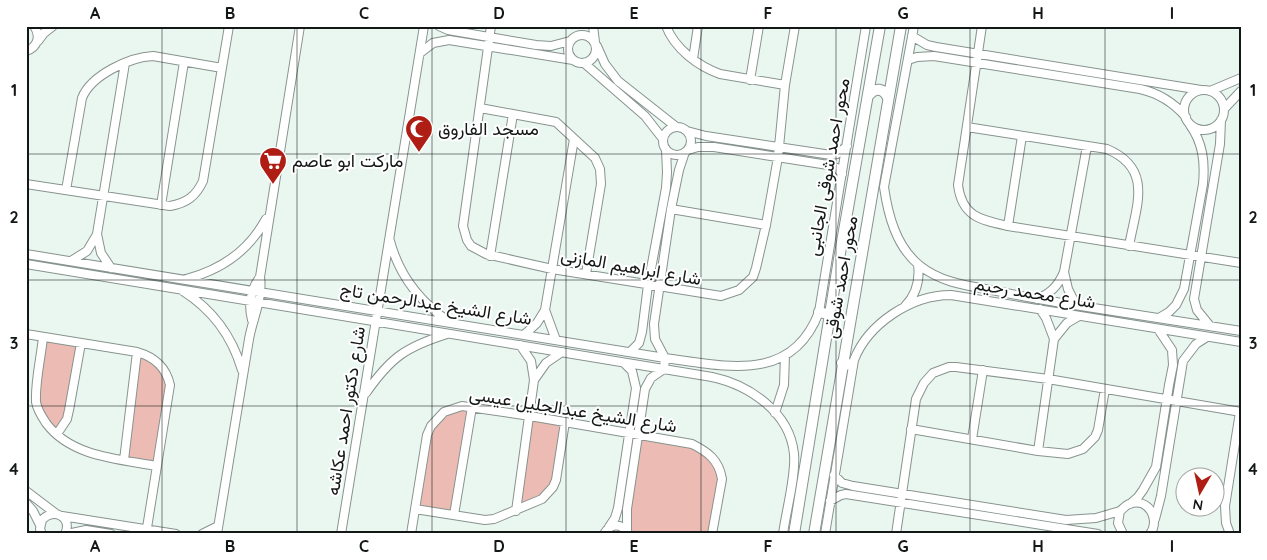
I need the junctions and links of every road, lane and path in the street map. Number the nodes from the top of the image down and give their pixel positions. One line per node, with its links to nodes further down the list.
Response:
1 (34, 26): 22 (street)
2 (52, 26): 22 (street)
3 (229, 26): 36 (street)
4 (424, 26): 26 (street, شارع دكتور احمد عكاشه)
5 (439, 26): 19 (street)
6 (491, 26): 19 (street, شارع ابراهيم المازنى)
7 (582, 26): 21 (street)
8 (593, 26): 23 (street)
9 (666, 26): 29 (street)
10 (698, 26): 29 (street)
11 (759, 26): 40 (street)
12 (795, 26): 41 (street, شارع ابراهيم المازنى)
13 (866, 26): 60 (street, محور احمد شوقى الجانبى)
14 (880, 26): 37 (main road, محور احمد شوقى)
15 (901, 26): 38 (main road, محور احمد شوقى)
16 (914, 26): 20 (street)
17 (982, 26): 27 (street)
18 (299, 28): 72 (street)
19 (489, 36): 21 (street); 24 (street, شارع ابراهيم المازنى)
20 (912, 36): 27 (street); 31 (street)
21 (574, 38): 23 (street); 30 (street)
22 (38, 41): 25 (street)
23 (596, 44): 34 (street); 53 (street)
24 (488, 47): 26 (street); 30 (street); 47 (street, شارع ابراهيم المازنى)
25 (29, 50): 28 (street)
26 (420, 53): 77 (street, شارع دكتور احمد عكاشه)
27 (978, 54): 35 (street); 42 (street)
28 (26, 58)
29 (693, 58): 40 (street)
30 (573, 60): 34 (street)
31 (908, 60): 35 (street); 67 (street)
32 (184, 62): 33 (street); 36 (street); 70 (street)
33 (125, 63): 68 (street); 69 (street)
34 (584, 63): 58 (street)
35 (975, 64): 50 (street); 54 (street)
36 (222, 68): 70 (street)
37 (873, 68): 38 (main road); 45 (main road, محور احمد شوقى)
38 (893, 70): 46 (main road, محور احمد شوقى)
39 (1241, 78): 43 (street)
40 (750, 80): 41 (street)
41 (785, 85): 59 (street, شارع ابراهيم المازنى)
42 (1201, 90): 43 (street); 50 (street)
43 (1210, 91): 48 (street)
44 (1241, 91): 48 (street)
45 (868, 94): 46 (main road); 115 (main road, محور احمد شوقى)
46 (888, 98): 67 (main road, محور احمد شوقى)
47 (480, 108): 49 (street); 81 (street, شارع ابراهيم المازنى)
48 (1224, 109): 51 (street)
49 (513, 114): 57 (street); 81 (street)
50 (1186, 117): 52 (street)
51 (1221, 120): 52 (street); 83 (street)
52 (1190, 125): 82 (street)
53 (675, 126): 55 (street); 58 (street)
54 (967, 127): 56 (street); 74 (street)
55 (687, 131): 59 (street); 63 (street)
56 (1022, 136): 61 (street); 74 (street)
57 (574, 139): 90 (street); 92 (street)
58 (663, 139): 62 (street)
59 (779, 146): 60 (street); 64 (street, شارع ابراهيم المازنى)
60 (848, 146): 65 (street, محور احمد شوقى الجانبى)
61 (1086, 146): 76 (street); 78 (street)
62 (666, 150): 63 (street); 99 (street)
63 (687, 151): 64 (street); 71 (street)
64 (778, 157): 65 (street); 73 (street, شارع ابراهيم المازنى)
65 (842, 174): 113 (street, محور احمد شوقى الجانبى)
66 (26, 184): 68 (street)
67 (879, 185): 87 (street, شارع محمد رحيم); 141 (main road, محور احمد شوقى)
68 (66, 190): 69 (street)
69 (104, 196): 70 (street); 75 (street)
70 (161, 205)
71 (671, 209): 73 (street); 100 (street)
72 (269, 213): 94 (street); 96 (street)
73 (766, 225): 100 (street, شارع ابراهيم المازنى)
74 (1008, 226): 76 (street)
75 (97, 234): 84 (street); 89 (street)
76 (1070, 236): 78 (street); 91 (street)
77 (389, 239): 111 (street, شارع دكتور احمد عكاشه); 120 (street)
78 (1129, 246): 82 (street)
79 (26, 254): 80 (street, شارع الشيخ عبدالرحمن تاج)
80 (42, 256): 84 (street, شارع الشيخ عبدالرحمن تاج); 88 (street)
81 (490, 256): 90 (street, شارع ابراهيم المازنى)
82 (1189, 256): 83 (street); 117 (street)
83 (1200, 258): 85 (street); 122 (street)
84 (71, 261): 89 (street, شارع الشيخ عبدالرحمن تاج)
85 (1241, 263)
86 (26, 264): 88 (street, شارع الشيخ عبدالرحمن تاج)
87 (918, 264): 95 (street, شارع محمد رحيم); 98 (street)
88 (40, 266): 97 (street, شارع الشيخ عبدالرحمن تاج)
89 (111, 268): 93 (street, شارع الشيخ عبدالرحمن تاج)
90 (552, 269): 92 (street, شارع ابراهيم المازنى); 112 (street)
91 (1064, 272): 105 (street); 108 (street)
92 (586, 274): 99 (street, شارع ابراهيم المازنى)
93 (152, 275): 96 (street, شارع الشيخ عبدالرحمن تاج); 97 (street)
94 (260, 277): 102 (street); 103 (street)
95 (939, 277): 98 (street); 105 (street, شارع محمد رحيم)
96 (183, 280): 102 (street, شارع الشيخ عبدالرحمن تاج)
97 (150, 284): 101 (street, شارع الشيخ عبدالرحمن تاج)
98 (917, 284): 104 (street); 109 (street)
99 (648, 285): 100 (street, شارع ابراهيم المازنى); 137 (street)
100 (658, 287): 139 (street)
101 (179, 288): 106 (street, شارع الشيخ عبدالرحمن تاج); 144 (street)
102 (252, 290): 103 (street, شارع الشيخ عبدالرحمن تاج); 106 (street)
103 (261, 291): 107 (street); 111 (street, شارع الشيخ عبدالرحمن تاج)
104 (935, 296): 109 (street, شارع محمد رحيم); 110 (street, شارع محمد رحيم)
105 (1036, 299): 108 (street, شارع محمد رحيم)
106 (250, 300): 107 (street, شارع الشيخ عبدالرحمن تاج); 118 (street)
107 (260, 302): 118 (street); 119 (street, شارع الشيخ عبدالرحمن تاج)
108 (1076, 305): 114 (street, شارع محمد رحيم)
109 (902, 309): 141 (street, شارع محمد رحيم)
110 (1040, 309): 116 (street, شارع محمد رحيم); 130 (street)
111 (378, 310): 119 (street, شارع دكتور احمد عكاشه); 120 (street, شارع الشيخ عبدالرحمن تاج)
112 (545, 310): 127 (street); 131 (street)
113 (819, 312): 115 (main road); 138 (street, شارع الشيخ عبدالرحمن تاج)
114 (1118, 312): 117 (street, شارع محمد رحيم); 121 (street)
115 (831, 314): 166 (main road, محور احمد شوقى)
116 (1079, 316): 121 (street, شارع محمد رحيم); 130 (street)
117 (1159, 318): 122 (street, شارع محمد رحيم)
118 (252, 320): 144 (street)
119 (376, 321): 125 (street, شارع الشيخ عبدالرحمن تاج); 148 (street, شارع دكتور احمد عكاشه)
120 (450, 322): 127 (street, شارع الشيخ عبدالرحمن تاج)
121 (1117, 322): 123 (street, شارع محمد رحيم)
122 (1210, 326): 124 (street, شارع محمد رحيم)
123 (1158, 329): 128 (street, شارع محمد رحيم); 149 (street)
124 (1241, 331)
125 (450, 333): 134 (street, شارع الشيخ عبدالرحمن تاج); 148 (street)
126 (26, 334): 129 (street)
127 (525, 334): 131 (street, شارع الشيخ عبدالرحمن تاج)
128 (1208, 337): 132 (street, شارع محمد رحيم); 150 (street)
129 (43, 338): 133 (street); 158 (street)
130 (1054, 339): 146 (street)
131 (556, 340): 137 (street, شارع الشيخ عبدالرحمن تاج)
132 (1241, 342)
133 (81, 343): 135 (street); 158 (street)
134 (520, 345): 136 (street, شارع الشيخ عبدالرحمن تاج); 145 (street)
135 (137, 352): 162 (street); 163 (street)
136 (562, 352): 140 (street, شارع الشيخ عبدالرحمن تاج); 145 (street)
137 (630, 352): 139 (street, شارع الشيخ عبدالرحمن تاج)
138 (785, 355): 139 (street, شارع الشيخ عبدالرحمن تاج); 153 (street)
139 (665, 358): 142 (street)
140 (624, 363): 142 (street, شارع الشيخ عبدالرحمن تاج); 157 (street)
141 (847, 364): 164 (street); 193 (main road, محور احمد شوقى)
142 (664, 369): 153 (street, شارع الشيخ عبدالرحمن تاج); 159 (street)
143 (983, 370): 146 (street); 156 (street); 160 (street)
144 (243, 373): 178 (street)
145 (534, 380): 154 (street)
146 (1048, 380): 147 (street); 161 (street)
147 (1106, 389): 149 (street); 161 (street)
148 (364, 397): 188 (street, شارع دكتور احمد عكاشه)
149 (1166, 399): 150 (street); 171 (street)
150 (1177, 400): 152 (street); 177 (street)
151 (472, 407): 154 (street, شارع الشيخ عبدالجليل عيسى); 172 (street, شارع الشيخ عبدالجليل عيسى); 176 (street)
152 (1240, 412): 200 (street)
153 (775, 413): 165 (street)
154 (530, 416): 155 (street, شارع الشيخ عبدالجليل عيسى); 173 (street)
155 (565, 422): 157 (street, شارع الشيخ عبدالجليل عيسى); 173 (street)
156 (911, 429): 160 (street); 168 (street)
157 (628, 433): 159 (street, شارع الشيخ عبدالجليل عيسى); 179 (street)
158 (57, 434): 162 (street)
159 (638, 435): 183 (street); 190 (street, شارع الشيخ عبدالجليل عيسى)
160 (972, 439): 161 (street)
161 (1038, 451)
162 (124, 460): 163 (street)
163 (157, 466): 181 (street)
164 (834, 476): 168 (street); 169 (street)
165 (792, 479): 166 (main road); 191 (street)
166 (803, 481): 192 (main road, محور احمد شوقى)
167 (26, 490): 175 (street)
168 (901, 498): 169 (street); 174 (street); 182 (street); 195 (street)
169 (830, 501): 194 (street)
170 (26, 503): 180 (street)
171 (1130, 504): 174 (street); 177 (street)
172 (415, 509): 176 (street); 189 (street, شارع الشيخ عبدالجليل عيسى)
173 (516, 511): 176 (street)
174 (1120, 511): 197 (street)
175 (59, 514): 180 (street); 181 (street); 184 (street)
176 (454, 515)
177 (1155, 521): 198 (street); 199 (street)
178 (217, 530): 187 (street)
179 (606, 530): 183 (street)
180 (41, 531)
181 (146, 531): 186 (street)
182 (1061, 531): 196 (street)
183 (628, 533)
184 (66, 534): 185 (street)
185 (111, 534)
186 (176, 534)
187 (202, 534)
188 (341, 534)
189 (411, 534)
190 (712, 534)
191 (783, 534)
192 (794, 534)
193 (814, 534)
194 (825, 534)
195 (896, 534)
196 (1098, 534)
197 (1123, 534)
198 (1150, 534)
199 (1159, 534)
200 (1230, 534)

